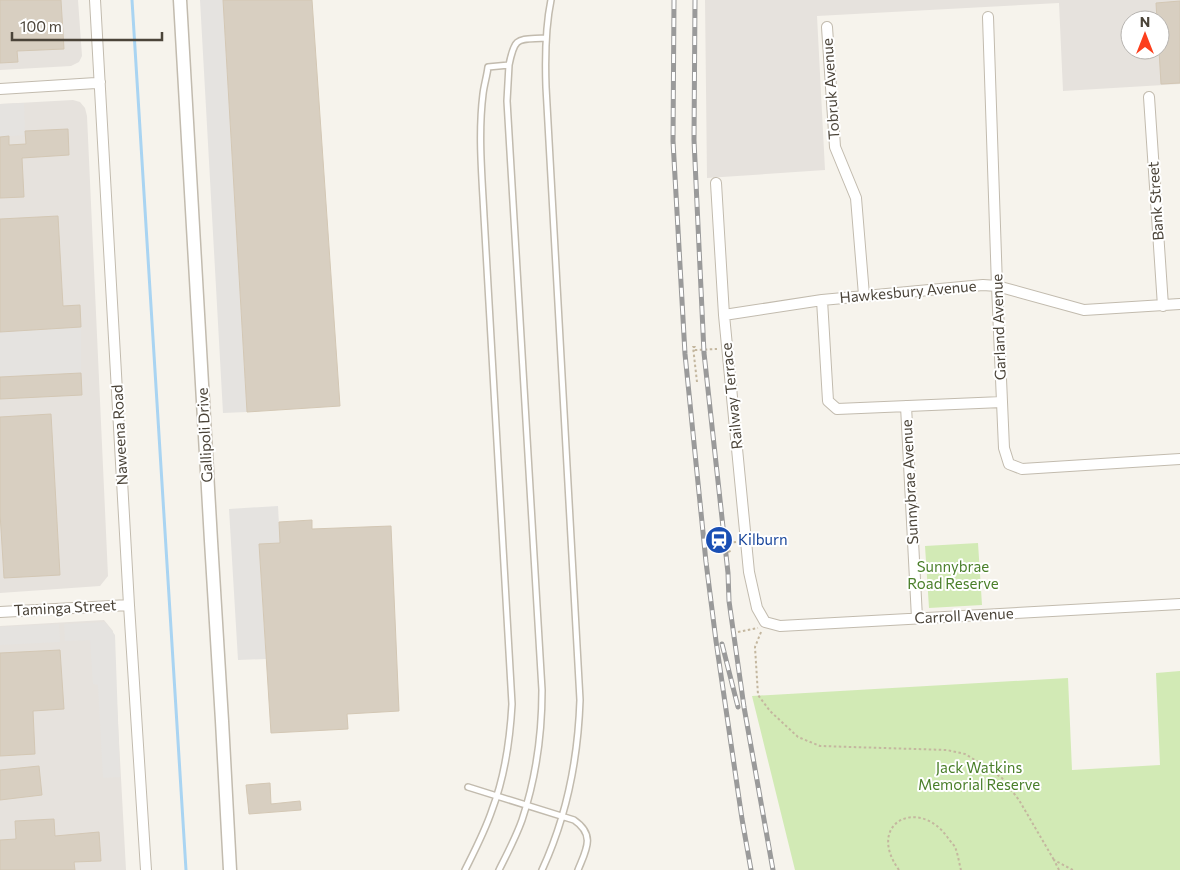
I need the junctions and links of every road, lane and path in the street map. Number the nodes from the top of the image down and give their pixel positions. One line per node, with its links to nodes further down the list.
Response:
1 (95, 0): 8 (street, Naweena Road)
2 (180, 0): 38 (street, Gallipoli Drive)
3 (551, 0): 6 (lane)
4 (988, 17): 12 (street, Garland Avenue)
5 (827, 27): 13 (street, Tobruk Avenue)
6 (546, 38): 7 (lane); 35 (lane)
7 (509, 65): 33 (lane); 34 (lane)
8 (100, 82): 9 (street); 26 (street, Naweena Road)
9 (0, 89)
10 (1149, 97): 16 (street, Bank Street)
11 (716, 182): 17 (street, Railway Terrace)
12 (997, 286): 13 (street, Hawkesbury Avenue); 16 (street, Hawkesbury Avenue); 20 (street, Garland Avenue)
13 (864, 295): 14 (street, Hawkesbury Avenue)
14 (822, 300): 17 (street, Hawkesbury Avenue); 21 (street)
15 (1180, 304): 16 (street, Hawkesbury Avenue)
16 (1163, 306)
17 (724, 315): 18 (street, Railway Terrace)
18 (727, 348): 19 (path); 23 (street, Railway Terrace)
19 (697, 382)
20 (1002, 402): 21 (street); 22 (street, Garland Avenue)
21 (906, 406): 28 (street, Sunnybrae Avenue)
22 (1180, 459)
23 (746, 541): 24 (path); 29 (street, Railway Terrace)
24 (728, 552)
25 (1180, 604): 28 (street, Carroll Avenue)
26 (129, 605): 27 (street, Taminga Street); 37 (street, Naweena Road)
27 (0, 612)
28 (917, 618): 29 (street, Carroll Avenue)
29 (765, 622): 30 (path)
30 (738, 632)
31 (758, 639): 36 (path)
32 (468, 787): 33 (lane)
33 (497, 796): 34 (lane); 39 (lane)
34 (526, 805): 35 (lane); 40 (lane)
35 (563, 817): 41 (lane); 42 (lane)
36 (1054, 860): 45 (path); 46 (path)
37 (146, 870)
38 (230, 870)
39 (465, 870)
40 (499, 870)
41 (542, 870)
42 (578, 870)
43 (899, 870): 44 (path)
44 (961, 870)
45 (1059, 870)
46 (1073, 870)

